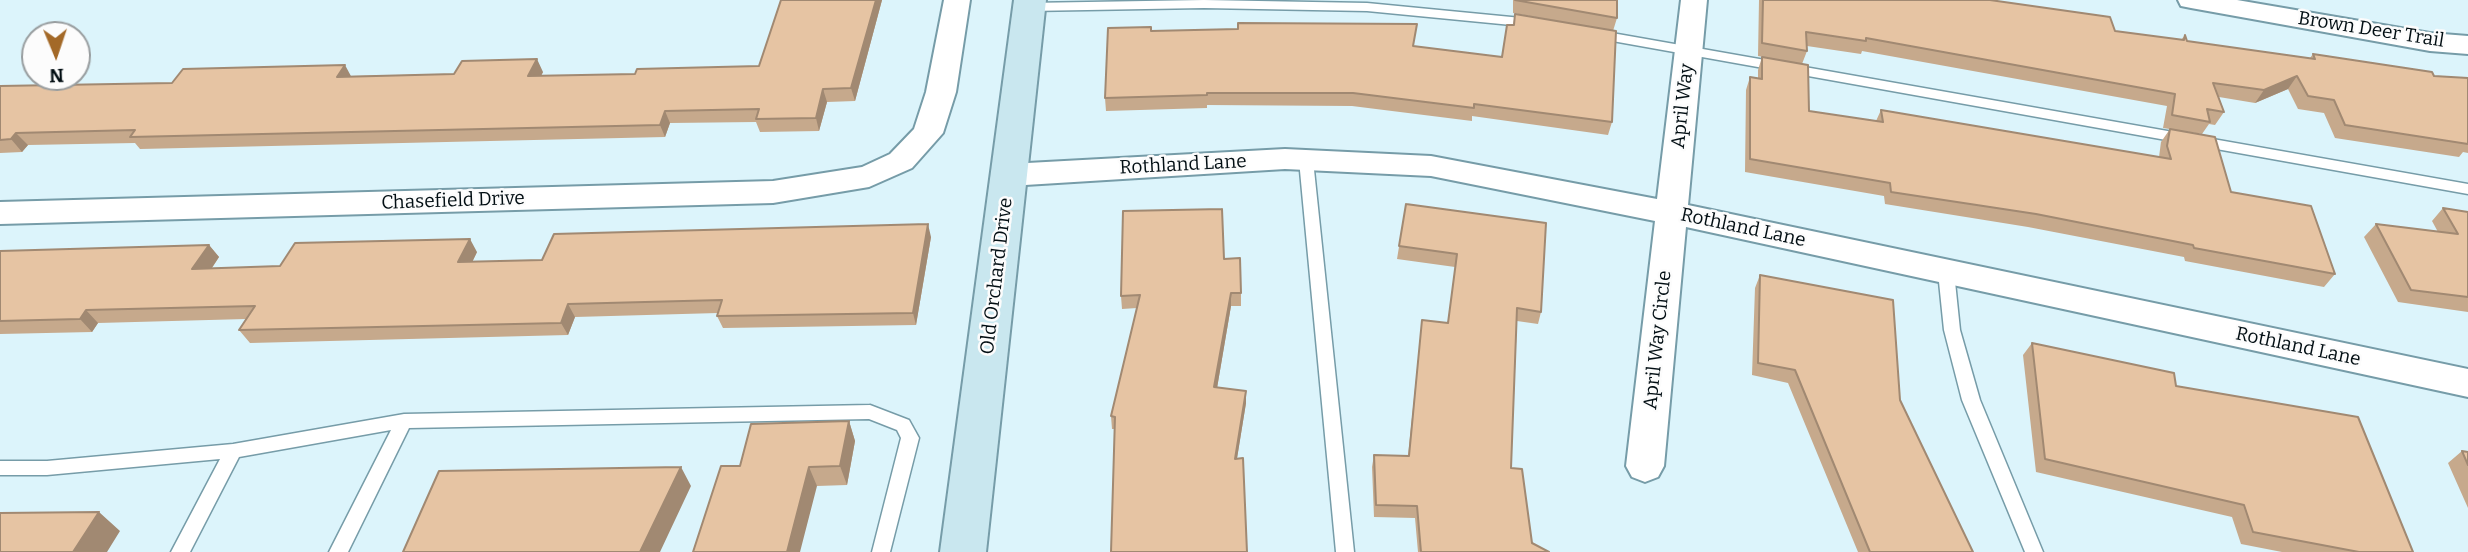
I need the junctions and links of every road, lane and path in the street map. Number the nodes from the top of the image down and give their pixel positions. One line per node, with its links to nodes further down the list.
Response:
1 (957, 0): 12 (street, Chasefield Drive)
2 (1694, 0): 8 (street, April Way)
3 (2191, 0): 7 (street, Brown Deer Trail)
4 (1029, 4): 5 (lane); 10 (street, Old Orchard Drive)
5 (1544, 25)
6 (1583, 32): 8 (lane)
7 (2468, 45)
8 (1689, 50): 11 (lane); 13 (street, April Way)
9 (1306, 160): 10 (street, Rothland Lane); 13 (street, Rothland Lane); 24 (lane)
10 (1009, 175): 23 (street, Old Orchard Drive)
11 (2468, 190)
12 (0, 213)
13 (1672, 213): 14 (street, Rothland Lane); 18 (street, April Way Circle)
14 (1946, 272): 15 (street, Rothland Lane); 25 (lane)
15 (2468, 383)
16 (404, 421): 17 (lane); 21 (lane); 22 (lane)
17 (233, 451): 19 (lane); 20 (lane)
18 (1644, 466)
19 (0, 468)
20 (180, 552)
21 (338, 552)
22 (881, 552)
23 (963, 552)
24 (1345, 552)
25 (2034, 552)

